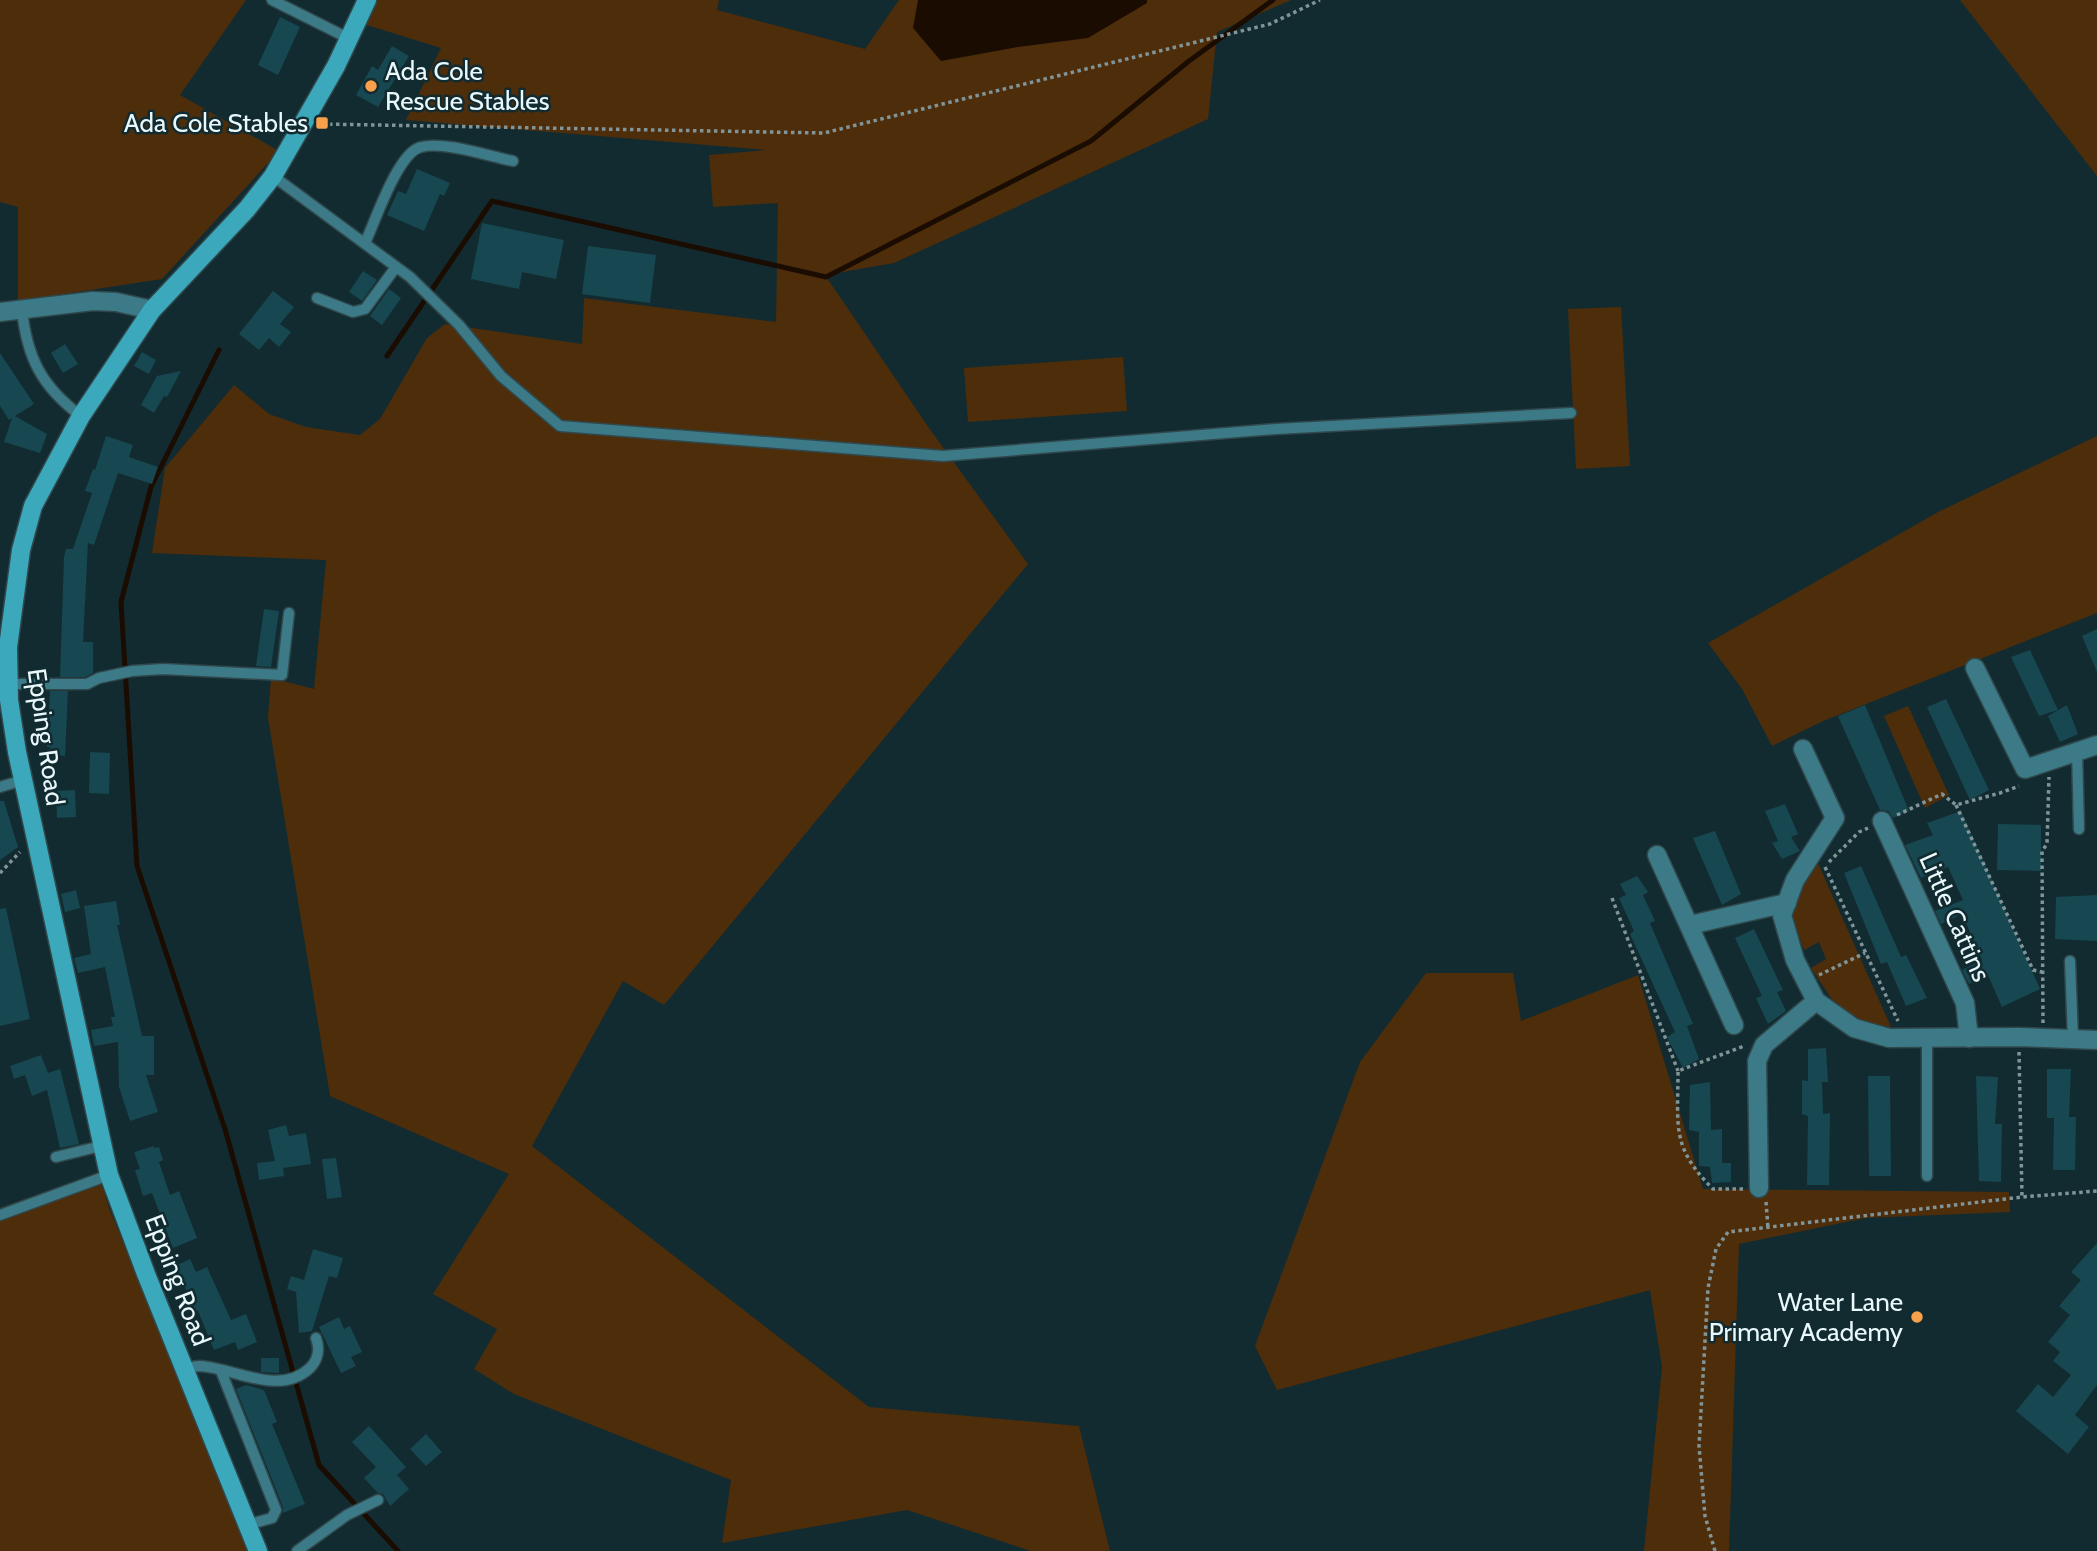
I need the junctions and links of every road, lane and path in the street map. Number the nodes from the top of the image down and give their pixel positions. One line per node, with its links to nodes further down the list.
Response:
1 (272, 0): 4 (lane)
2 (366, 0): 4 (main road, Epping Road)
3 (1320, 0): 5 (path)
4 (350, 39): 5 (main road, Epping Road)
5 (304, 123): 7 (main road, Epping Road)
6 (513, 161): 8 (lane)
7 (273, 176): 8 (lane); 12 (main road, Epping Road)
8 (365, 243): 9 (lane)
9 (396, 267): 10 (lane); 14 (lane)
10 (317, 298)
11 (22, 310): 12 (street); 13 (street); 15 (lane)
12 (152, 310): 15 (main road, Epping Road)
13 (0, 312)
14 (1571, 413)
15 (81, 416): 18 (main road, Epping Road)
16 (289, 613): 18 (lane)
17 (1975, 668): 23 (street)
18 (9, 684): 24 (main road, Epping Road)
19 (2097, 746): 21 (street)
20 (1804, 749): 33 (street)
21 (2077, 751): 22 (street); 28 (lane)
22 (2050, 761): 23 (street); 37 (path)
23 (2025, 769): 26 (path)
24 (23, 780): 25 (lane); 29 (main road, Epping Road)
25 (0, 787)
26 (1956, 804): 27 (path); 37 (path)
27 (1882, 821): 35 (path); 42 (street, Little Cattins)
28 (2079, 829)
29 (34, 837): 31 (path); 50 (main road, Epping Road)
30 (1657, 855): 34 (street)
31 (0, 873)
32 (1612, 898): 49 (path)
33 (1787, 903): 34 (street); 38 (street)
34 (1690, 925): 40 (street)
35 (1865, 953): 38 (path); 44 (path)
36 (2070, 961): 46 (lane)
37 (2042, 972): 43 (path)
38 (1805, 982): 39 (street)
39 (1816, 1001): 44 (street); 48 (street)
40 (1734, 1025)
41 (2019, 1037): 42 (street); 43 (street); 57 (path)
42 (1969, 1038): 45 (street)
43 (2043, 1038): 46 (street)
44 (1907, 1039): 45 (street)
45 (1927, 1039): 53 (lane)
46 (2073, 1039): 47 (street)
47 (2097, 1040)
48 (1764, 1045): 49 (path); 56 (street)
49 (1678, 1072): 54 (path)
50 (101, 1146): 51 (lane); 52 (main road, Epping Road)
51 (56, 1157)
52 (109, 1175): 58 (lane); 61 (main road, Epping Road)
53 (1927, 1176)
54 (1730, 1189)
55 (2097, 1191): 57 (path)
56 (1763, 1195): 59 (path)
57 (2022, 1197): 59 (path)
58 (0, 1215)
59 (1768, 1228): 67 (path)
60 (316, 1338): 62 (lane)
61 (184, 1368): 62 (lane); 64 (main road, Epping Road)
62 (221, 1371): 64 (lane)
63 (377, 1500): 66 (lane)
64 (247, 1525): 65 (main road, Epping Road)
65 (254, 1550)
66 (297, 1551)
67 (1715, 1551)

